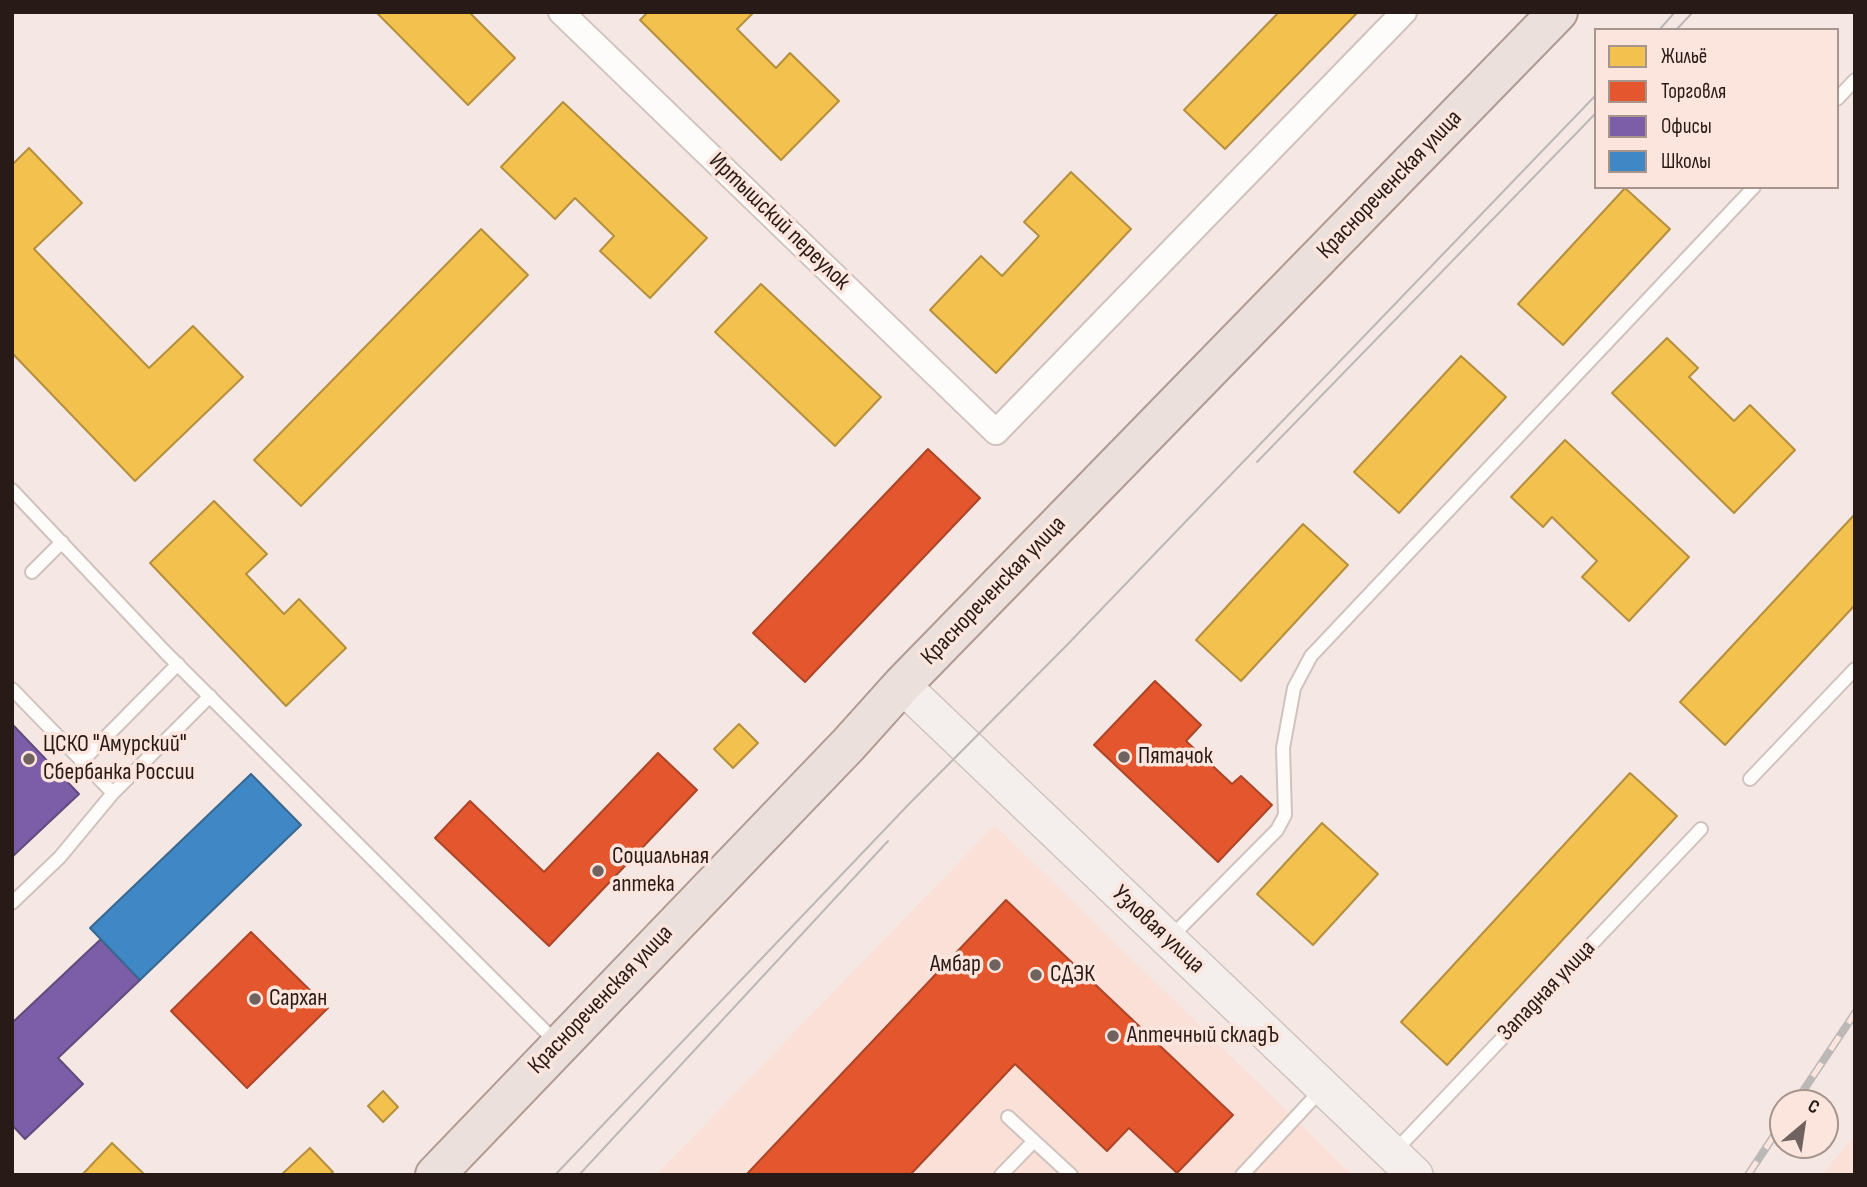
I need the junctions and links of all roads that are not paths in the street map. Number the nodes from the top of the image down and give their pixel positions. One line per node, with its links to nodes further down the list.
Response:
1 (561, 12): 2 (street, Иртышский переулок)
2 (1404, 12)
3 (1558, 12): 12 (main road, Краснореченская улица)
4 (1855, 80): 5 (lane)
5 (1839, 97)
6 (1752, 189): 20 (lane)
7 (12, 490): 8 (lane)
8 (62, 542): 9 (lane); 10 (lane)
9 (32, 572)
10 (178, 664): 14 (lane); 15 (lane)
11 (1855, 669): 16 (lane)
12 (902, 685): 20 (street, Узловая улица); 21 (main road, Краснореченская улица)
13 (12, 688): 15 (lane)
14 (210, 696): 17 (lane); 21 (lane)
15 (82, 761): 17 (lane)
16 (1750, 779)
17 (113, 793): 19 (lane)
18 (1701, 829): 25 (lane, Западная улица)
19 (12, 903)
20 (1169, 940): 22 (street, Узловая улица)
21 (559, 1044): 27 (main road, Краснореченская улица)
22 (1324, 1087): 25 (street, Узловая улица); 29 (lane)
23 (1008, 1117): 24 (lane)
24 (1034, 1141): 26 (lane); 28 (lane)
25 (1404, 1164)
26 (1066, 1173)
27 (435, 1175)
28 (1001, 1175)
29 (1242, 1175)

